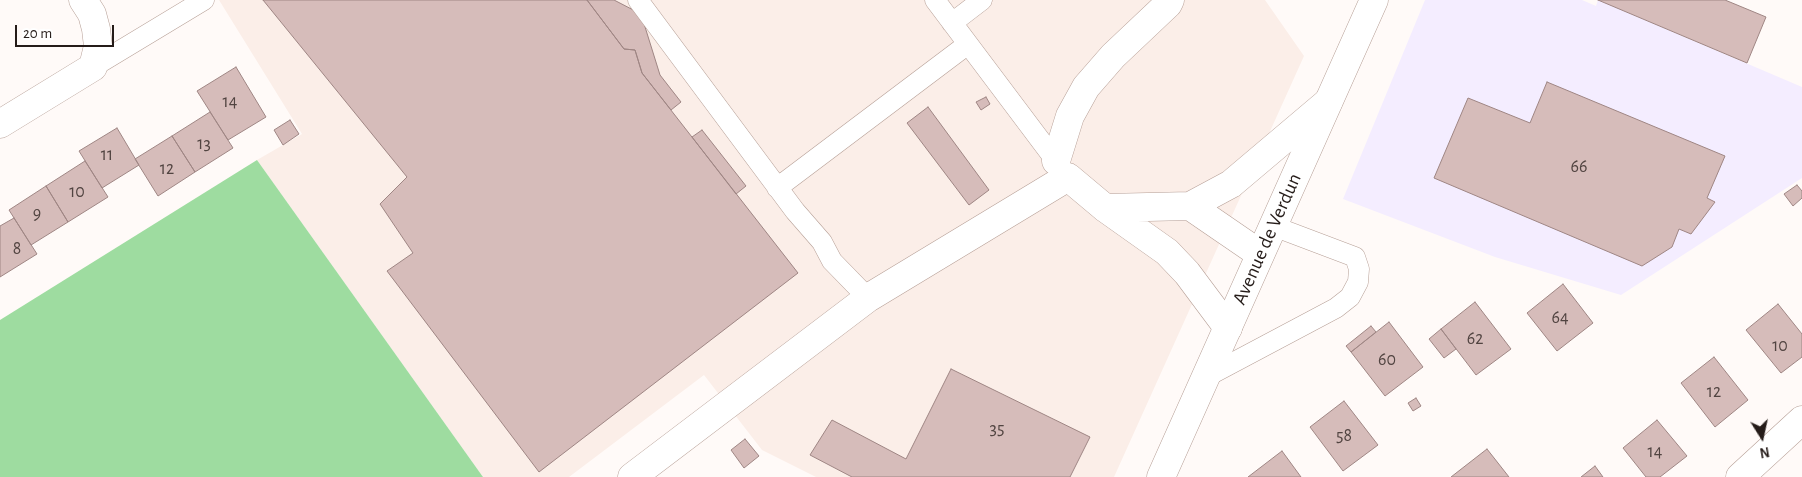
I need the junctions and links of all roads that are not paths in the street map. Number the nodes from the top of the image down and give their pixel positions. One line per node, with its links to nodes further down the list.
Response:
1 (83, 0): 10 (street)
2 (204, 0): 10 (lane)
3 (638, 0): 14 (lane)
4 (934, 0): 8 (lane)
5 (982, 0): 8 (lane)
6 (1170, 0): 13 (street)
7 (1374, 0): 11 (street, Avenue de Verdun)
8 (952, 23): 9 (lane)
9 (968, 44): 13 (lane); 14 (lane)
10 (93, 67): 12 (street)
11 (1328, 102): 15 (street); 17 (street, Avenue de Verdun)
12 (0, 124)
13 (1062, 169): 16 (street); 19 (street)
14 (777, 188): 19 (lane)
15 (1190, 206): 16 (street); 18 (street)
16 (1105, 208): 20 (street)
17 (1273, 226): 18 (street, Avenue de Verdun); 21 (lane)
18 (1260, 254): 20 (street, Avenue de Verdun)
19 (868, 298): 23 (street)
20 (1228, 328): 21 (street, Avenue de Verdun)
21 (1206, 377): 24 (street, Avenue de Verdun)
22 (1802, 420): 25 (street)
23 (632, 477)
24 (1161, 477)
25 (1740, 477)

